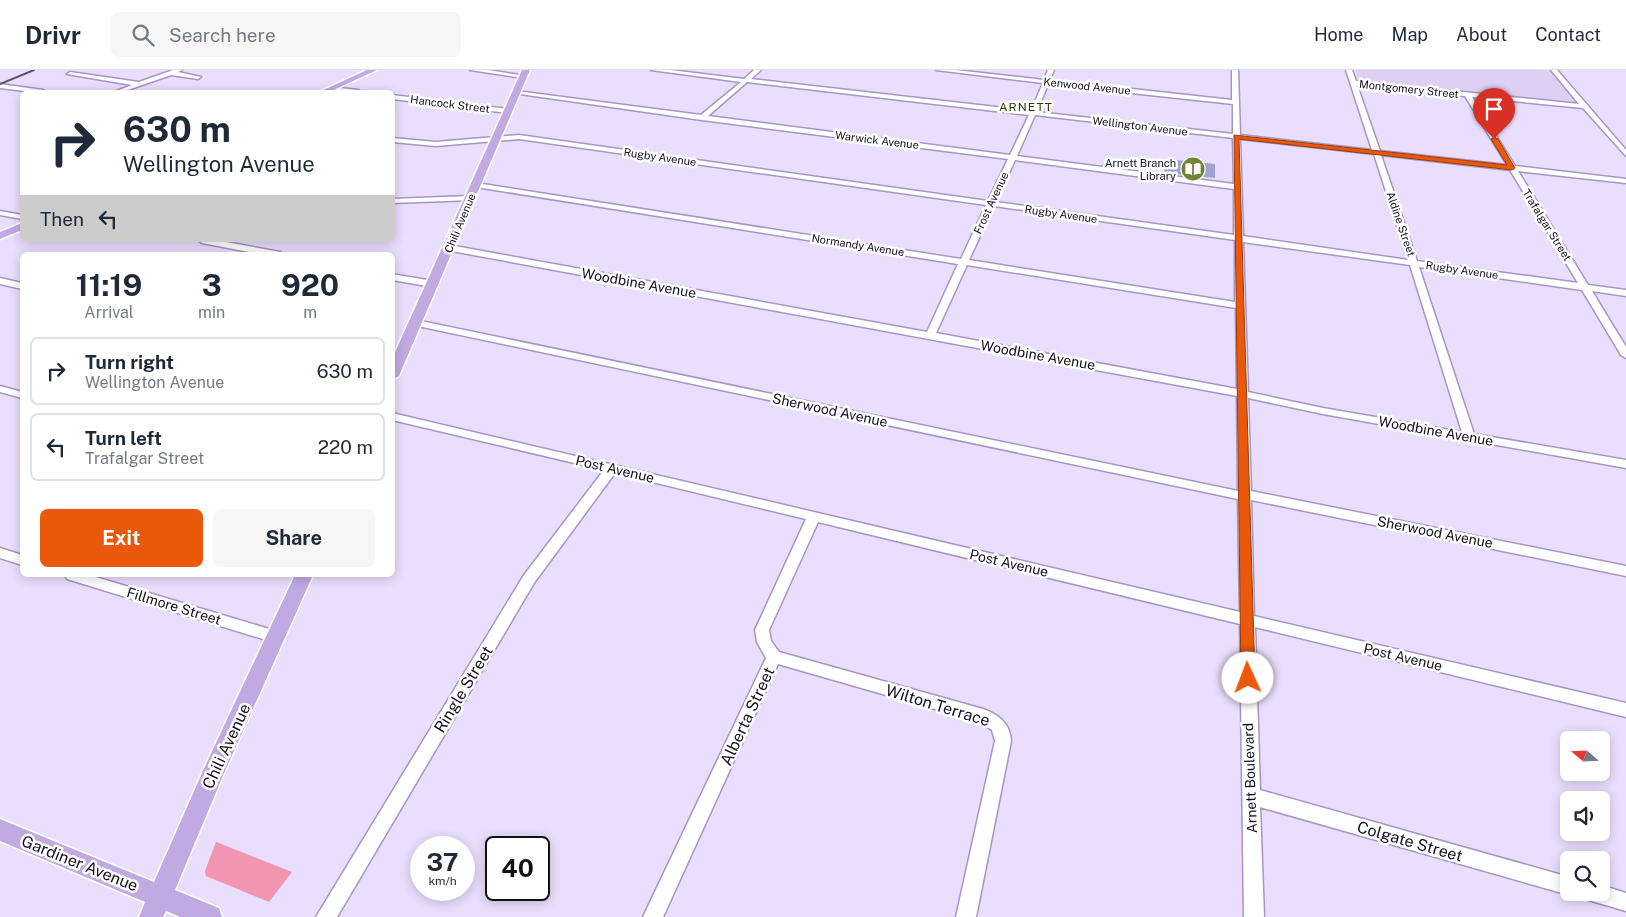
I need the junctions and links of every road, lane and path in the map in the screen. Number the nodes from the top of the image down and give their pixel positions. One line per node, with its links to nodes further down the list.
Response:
1 (83, 70): 18 (street)
2 (179, 70): 12 (street)
3 (373, 70): 22 (main road)
4 (473, 70): 13 (street)
5 (654, 70): 15 (street, Wellington Avenue)
6 (758, 70): 15 (street)
7 (939, 70): 16 (street, Kenwood Avenue)
8 (1051, 70): 16 (street, Frost Avenue)
9 (1235, 70): 26 (street, Arnett Boulevard)
10 (1349, 70): 17 (street, Aldine Street)
11 (1554, 70): 27 (street)
12 (170, 73): 14 (street); 18 (street)
13 (525, 73): 23 (main road, Chili Avenue)
14 (198, 77)
15 (745, 80): 29 (street, Wellington Avenue); 30 (street)
16 (1046, 82): 26 (street, Kenwood Avenue); 29 (street, Frost Avenue)
17 (1354, 83): 24 (street, Montgomery Street); 34 (street, Aldine Street)
18 (140, 84): 21 (street)
19 (0, 86): 20 (street)
20 (29, 90)
21 (123, 90)
22 (329, 90)
23 (516, 93): 28 (main road, Chili Avenue); 30 (street, Warwick Avenue)
24 (1468, 95): 27 (street, Montgomery Street); 37 (street, Trafalgar Street)
25 (395, 97): 28 (street, Hancock Street)
26 (1236, 102): 31 (street, Arnett Boulevard)
27 (1584, 106): 35 (street)
28 (508, 111): 32 (main road, Chili Avenue)
29 (1033, 113): 31 (street, Wellington Avenue); 36 (street, Frost Avenue)
30 (702, 118): 36 (street, Warwick Avenue)
31 (1236, 137): 34 (street, Wellington Avenue); 40 (street, Arnett Boulevard)
32 (495, 139): 33 (street, Rugby Avenue); 39 (main road, Chili Avenue); 43 (street, Rugby Avenue)
33 (395, 140)
34 (1377, 153): 37 (street, Wellington Avenue); 53 (street, Aldine Street)
35 (1626, 154)
36 (1013, 157): 40 (street, Warwick Avenue); 43 (street, Frost Avenue)
37 (1512, 168): 38 (street, Wellington Avenue); 58 (street, Trafalgar Street)
38 (1626, 181)
39 (476, 185): 41 (main road, Chili Avenue); 52 (street, Normandy Avenue)
40 (1237, 187): 48 (street, Arnett Boulevard)
41 (470, 198): 42 (street); 50 (main road, Chili Avenue)
42 (395, 201)
43 (990, 204): 48 (street, Rugby Avenue); 52 (street, Frost Avenue)
44 (0, 213): 45 (street)
45 (20, 217)
46 (20, 227): 47 (main road)
47 (0, 236)
48 (1238, 239): 53 (street, Rugby Avenue); 60 (street, Arnett Boulevard)
49 (212, 242): 51 (street)
50 (449, 248): 56 (main road, Chili Avenue); 62 (street, Woodbine Avenue)
51 (264, 252)
52 (964, 261): 60 (street, Normandy Avenue); 62 (street, Frost Avenue)
53 (1414, 264): 58 (street, Rugby Avenue); 69 (street, Aldine Street)
54 (395, 277): 56 (street)
55 (0, 281): 57 (street)
56 (433, 284): 61 (main road, Chili Avenue)
57 (20, 286)
58 (1586, 288): 59 (street, Rugby Avenue); 63 (street, Trafalgar Street)
59 (1626, 293)
60 (1240, 306): 67 (street, Arnett Boulevard)
61 (416, 323): 64 (main road, Chili Avenue); 72 (street, Sherwood Avenue)
62 (930, 335): 67 (street, Woodbine Avenue)
63 (1626, 355)
64 (395, 366)
65 (0, 389): 66 (street)
66 (20, 394)
67 (1242, 394): 69 (street, Woodbine Avenue); 72 (street, Arnett Boulevard)
68 (395, 417): 71 (street, Post Avenue)
69 (1469, 437): 70 (street, Woodbine Avenue)
70 (1626, 464)
71 (612, 468): 73 (street, Post Avenue); 90 (street, Ringle Street)
72 (1244, 495): 76 (street, Sherwood Avenue); 79 (street, Arnett Boulevard)
73 (814, 517): 79 (street, Post Avenue); 81 (street, Alberta Street)
74 (0, 553): 75 (street)
75 (20, 559)
76 (1626, 571)
77 (79, 577): 80 (street, Fillmore Street)
78 (303, 577): 80 (main road, Chili Avenue)
79 (1246, 620): 82 (street, Post Avenue); 83 (street, Arnett Boulevard)
80 (276, 637): 88 (main road, Chili Avenue)
81 (774, 657): 91 (street, Alberta Street); 92 (street, Wilton Terrace)
82 (1626, 710)
83 (1251, 796): 85 (street, Colgate Street); 93 (street, Arnett Boulevard)
84 (0, 830): 88 (main road, Gardiner Avenue)
85 (1560, 883)
86 (1610, 897): 87 (street)
87 (1626, 902)
88 (155, 906): 89 (main road)
89 (210, 917)
90 (326, 917)
91 (653, 917)
92 (966, 917)
93 (1254, 917)

